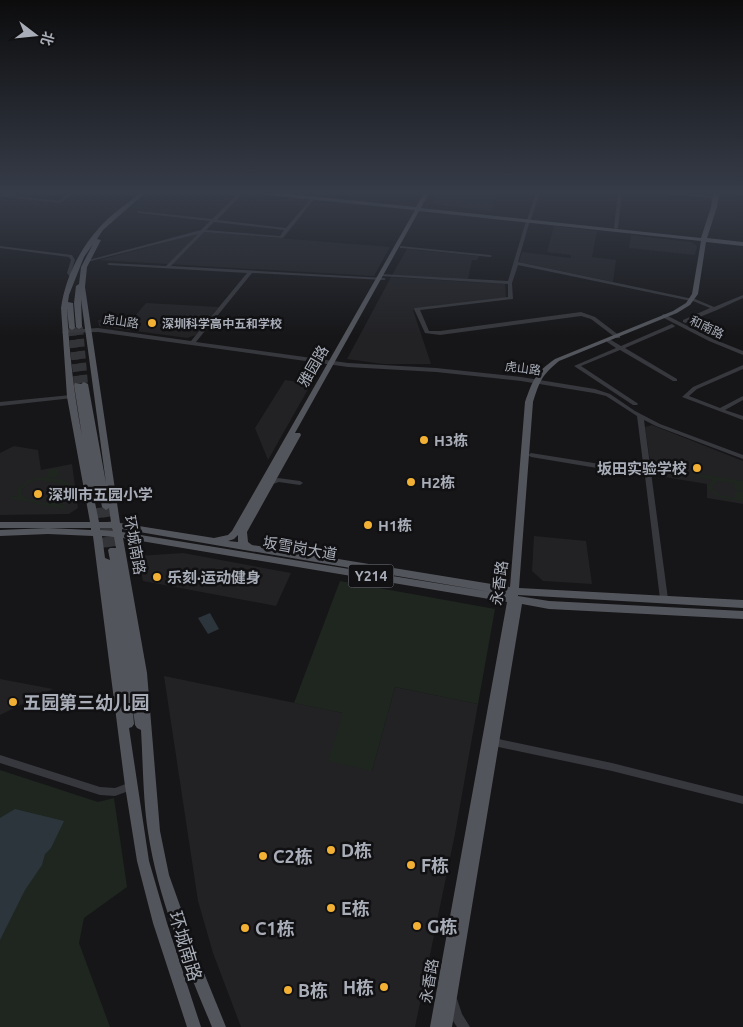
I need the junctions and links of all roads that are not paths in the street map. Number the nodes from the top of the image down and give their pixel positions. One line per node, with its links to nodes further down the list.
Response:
1 (90, 241): 22 (main road, 环城南路)
2 (98, 241): 16 (main road, 环城南路)
3 (165, 241): 16 (street)
4 (193, 241): 19 (street)
5 (402, 241): 21 (main road, 雅园路)
6 (405, 241): 14 (main road, 雅园路)
7 (523, 241): 17 (street)
8 (706, 241): 25 (main road)
9 (709, 241): 11 (main road)
10 (721, 241): 11 (main road)
11 (730, 242): 12 (main road)
12 (743, 243)
13 (0, 247): 22 (street)
14 (402, 247): 15 (street); 21 (main road, 雅园路)
15 (490, 256)
16 (87, 261): 22 (main road, 环城南路)
17 (516, 263): 23 (street); 25 (street)
18 (110, 264): 19 (street)
19 (166, 267): 20 (street)
20 (250, 272): 21 (street); 31 (street)
21 (382, 277): 23 (street); 34 (main road, 雅园路)
22 (75, 278): 29 (main road, 环城南路); 29 (main road, 环城南路)
23 (510, 283): 30 (street)
24 (743, 296): 26 (street)
25 (693, 300): 26 (street); 27 (main road)
26 (715, 309): 28 (street)
27 (668, 318): 30 (main road); 32 (street); 33 (street, 和南路)
28 (686, 321)
29 (78, 329): 31 (street, 虎山路); 39 (main road, 环城南路); 53 (main road, 环城南路)
30 (614, 337): 32 (street); 36 (main road)
31 (193, 342): 34 (street, 虎山路)
32 (620, 348): 37 (street); 43 (street)
33 (743, 352)
34 (334, 362): 36 (street, 虎山路); 52 (main road, 雅园路); 60 (main road, 雅园路)
35 (743, 367): 44 (street)
36 (538, 380): 46 (street, 虎山路); 48 (main road, 永香路); 62 (main road, 永香路)
37 (675, 380)
38 (81, 384): 41 (main road, 环城南路); 45 (main road, 环城南路)
39 (71, 397): 42 (street); 50 (main road, 环城南路)
40 (743, 398): 44 (street)
41 (87, 399): 53 (main road); 55 (main road, 环城南路)
42 (0, 404)
43 (635, 404)
44 (720, 410): 47 (street)
45 (82, 411): 50 (main road); 55 (main road, 环城南路)
46 (640, 416): 49 (street, 虎山路); 51 (street)
47 (743, 418)
48 (531, 455): 51 (street); 62 (main road, 永香路)
49 (743, 457)
50 (82, 462): 57 (main road, 环城南路)
51 (647, 474): 63 (street)
52 (274, 479): 54 (street); 61 (main road, 雅园路)
53 (110, 480): 58 (main road, 环城南路)
54 (300, 483)
55 (102, 507)
56 (0, 525): 57 (main road, 坂雪岗大道 / Y214)
57 (96, 529): 58 (main road, 坂雪岗大道 / Y214); 59 (main road, 坂雪岗大道 / Y214); 68 (main road, 环城南路)
58 (117, 530): 60 (main road, 坂雪岗大道 / Y214); 62 (main road, 坂雪岗大道 / Y214); 69 (main road, 环城南路)
59 (0, 533)
60 (213, 541): 61 (main road, 坂雪岗大道 / Y214)
61 (250, 547): 62 (main road, 坂雪岗大道 / Y214)
62 (516, 595): 63 (main road, 坂雪岗大道 / Y214); 65 (main road, 坂雪岗大道 / Y214); 66 (main road, 永香路); 74 (main road, 永香路)
63 (664, 599): 64 (main road, 坂雪岗大道 / Y214)
64 (743, 604)
65 (743, 614)
66 (494, 742): 70 (street); 71 (main road, 永香路)
67 (0, 759): 68 (street)
68 (131, 786): 69 (main road, 环城南路); 72 (main road, 环城南路)
69 (150, 790): 73 (main road, 环城南路)
70 (743, 800)
71 (451, 991): 75 (main road, 永香路); 76 (street)
72 (194, 1027)
73 (219, 1027)
74 (436, 1027)
75 (445, 1027)
76 (464, 1027)

